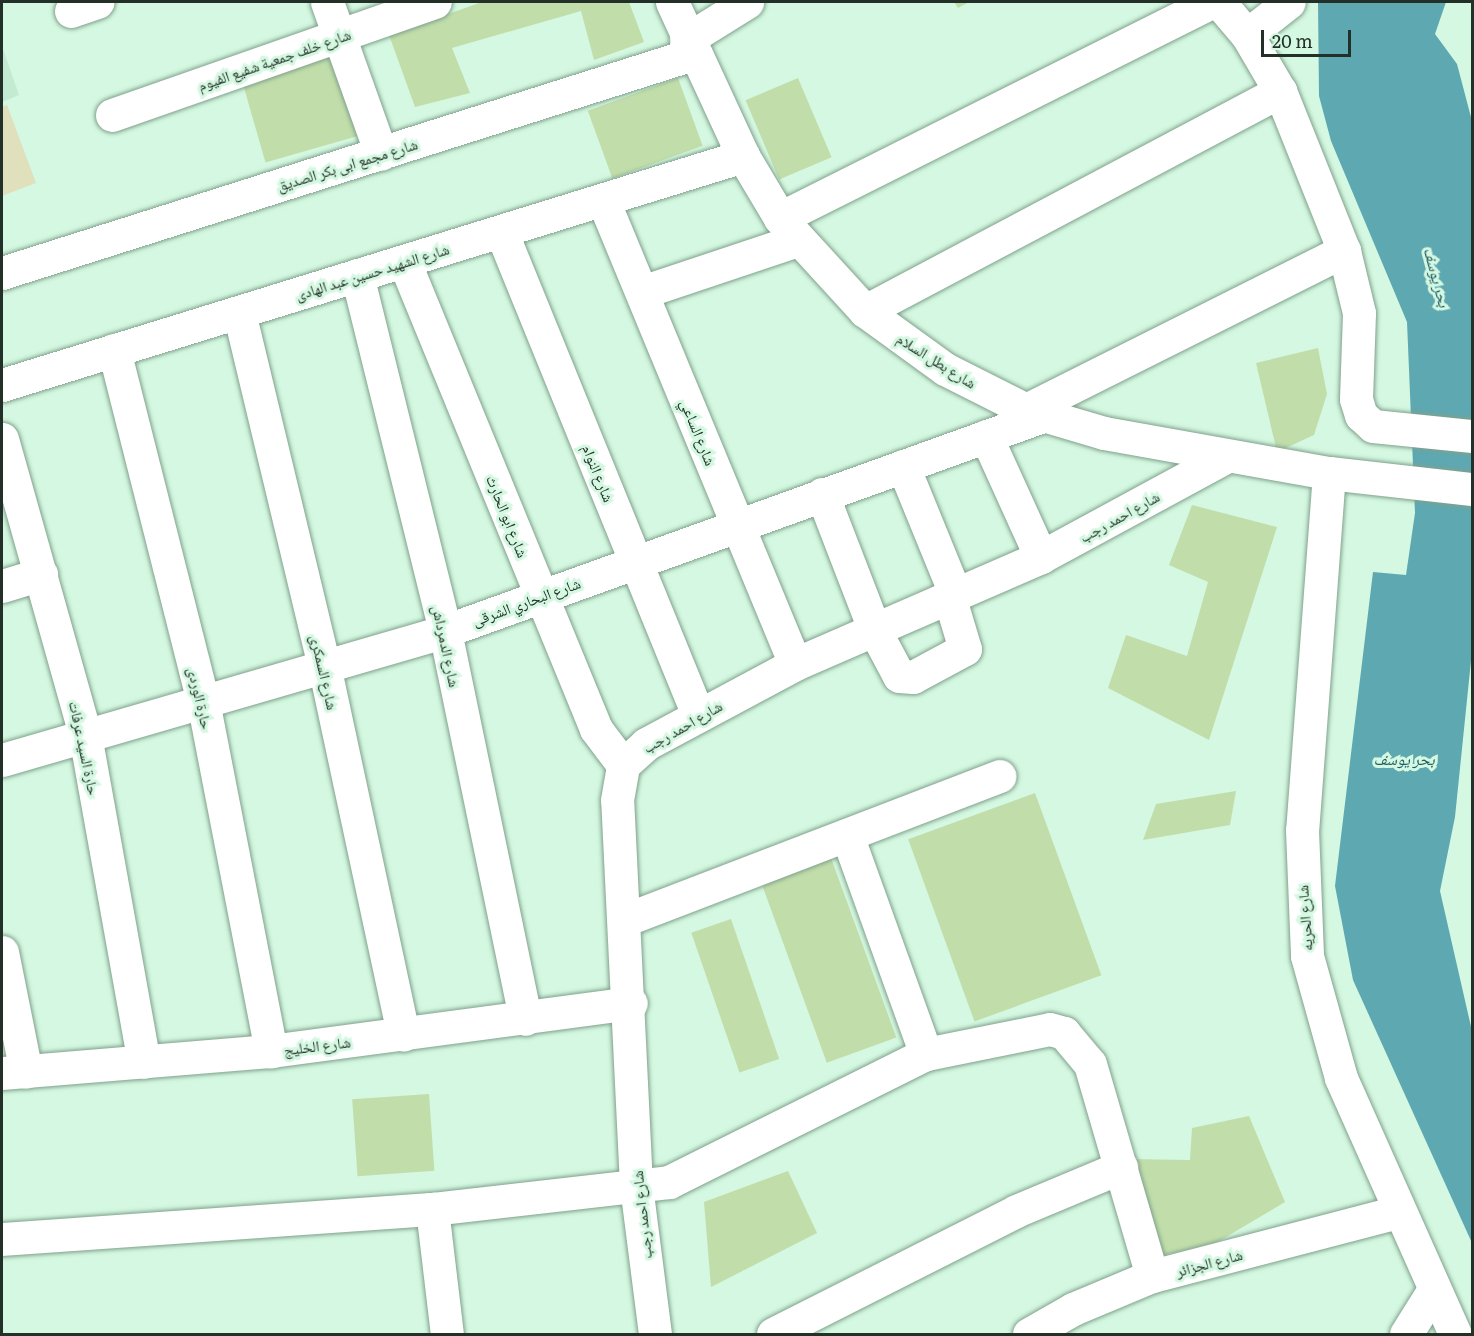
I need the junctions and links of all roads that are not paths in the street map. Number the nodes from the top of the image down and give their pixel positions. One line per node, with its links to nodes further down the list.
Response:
1 (327, 2): 9 (street)
2 (435, 2): 9 (street, شارع خلف جمعية شفيع الفيوم)
3 (672, 2): 10 (street, شارع بطل السلام)
4 (747, 2): 10 (street, شارع مجمع ابى بكر الصديق)
5 (1210, 2): 16 (street)
6 (1219, 2): 8 (street)
7 (1289, 2): 8 (street)
8 (1247, 35): 11 (street)
9 (340, 37): 12 (street, شارع خلف جمعية شفيع الفيوم); 13 (street)
10 (689, 47): 13 (street, شارع مجمع ابى بكر الصديق); 14 (street, شارع بطل السلام)
11 (1280, 91): 18 (street); 23 (street)
12 (112, 116)
13 (381, 154): 20 (street, شارع مجمع ابى بكر الصديق)
14 (743, 156): 15 (street, شارع الشهيد حسين عبد الهادى); 16 (street, شارع بطل السلام)
15 (603, 200): 17 (street, شارع الشهيد حسين عبد الهادى); 22 (street, شارع الساعي)
16 (789, 229): 22 (street); 23 (street, شارع بطل السلام)
17 (501, 231): 19 (street, شارع الشهيد حسين عبد الهادى); 38 (street, شارع النوام)
18 (1344, 251): 27 (street, شارع البحاري الشرقى); 29 (street)
19 (404, 261): 21 (street, شارع الشهيد حسين عبد الهادى); 41 (street, شارع ابو الحارث)
20 (2, 273)
21 (357, 275): 24 (street, شارع الشهيد حسين عبد الهادى); 44 (street, شارع الدمرداش)
22 (642, 292): 36 (street, شارع الساعي)
23 (865, 311): 27 (street, شارع بطل السلام)
24 (239, 312): 25 (street, شارع الشهيد حسين عبد الهادى); 46 (street, شارع السمكرى)
25 (114, 350): 26 (street, شارع الشهيد حسين عبد الهادى); 47 (street, حارة الوردى)
26 (2, 385)
27 (1034, 413): 28 (street, شارع البحاري الشرقى); 31 (street, شارع بطل السلام)
28 (986, 436): 32 (street, شارع البحاري الشرقى); 37 (street)
29 (1473, 436)
30 (2, 440): 39 (street, حارة السيد عرفات)
31 (1225, 457): 33 (street, شارع بطل السلام); 37 (street, شارع احمد رجب)
32 (903, 466): 35 (street, شارع البحاري الشرقى); 42 (street)
33 (1329, 473): 34 (street, شارع بطل السلام); 66 (street, شارع الحريه)
34 (1473, 489)
35 (822, 494): 36 (street, شارع البحاري الشرقى); 43 (street)
36 (738, 524): 38 (street, شارع البحاري الشرقى); 45 (street, شارع الساعي)
37 (1041, 557): 42 (street, شارع احمد رجب)
38 (635, 561): 41 (street, شارع البحاري الشرقى); 48 (street, شارع النوام)
39 (41, 574): 40 (street); 49 (street, حارة السيد عرفات)
40 (2, 586)
41 (541, 596): 44 (street, شارع البحاري الشرقى); 51 (street, شارع ابو الحارث)
42 (953, 597): 43 (street, شارع احمد رجب); 43 (street)
43 (874, 629): 45 (street, شارع احمد رجب)
44 (445, 631): 46 (street, شارع البحاري الشرقى); 57 (street, شارع الدمرداش)
45 (795, 664): 48 (street, شارع احمد رجب)
46 (324, 665): 47 (street, شارع البحاري الشرقى); 58 (street, شارع السمكرى)
47 (202, 701): 49 (street, شارع البحاري الشرقى); 59 (street, حارة الوردى)
48 (698, 715): 51 (street, شارع احمد رجب)
49 (85, 735): 50 (street, شارع البحاري الشرقى); 61 (street, حارة السيد عرفات)
50 (2, 760)
51 (623, 765): 54 (street, شارع احمد رجب)
52 (999, 776): 53 (street)
53 (847, 835): 54 (street); 60 (street)
54 (627, 919): 56 (street, شارع احمد رجب)
55 (2, 952): 62 (street)
56 (631, 1003): 57 (street, شارع الخليج); 64 (street, شارع احمد رجب)
57 (525, 1019): 58 (street, شارع الخليج)
58 (403, 1035): 59 (street, شارع الخليج)
59 (272, 1051): 61 (street, شارع الخليج)
60 (926, 1054): 63 (street); 64 (street)
61 (144, 1062): 62 (street, شارع الخليج)
62 (14, 1072)
63 (1121, 1167): 68 (street); 73 (street)
64 (636, 1185): 65 (street); 72 (street, شارع احمد رجب)
65 (432, 1209): 67 (street); 71 (street)
66 (1397, 1212): 68 (street, شارع الجزائر); 69 (street, شارع الحريه)
67 (2, 1239)
68 (1152, 1276): 70 (street, شارع الجزائر)
69 (1433, 1291): 74 (street); 75 (street, شارع الحريه)
70 (1033, 1333)
71 (447, 1335)
72 (655, 1335)
73 (772, 1335)
74 (1406, 1335)
75 (1455, 1335)

